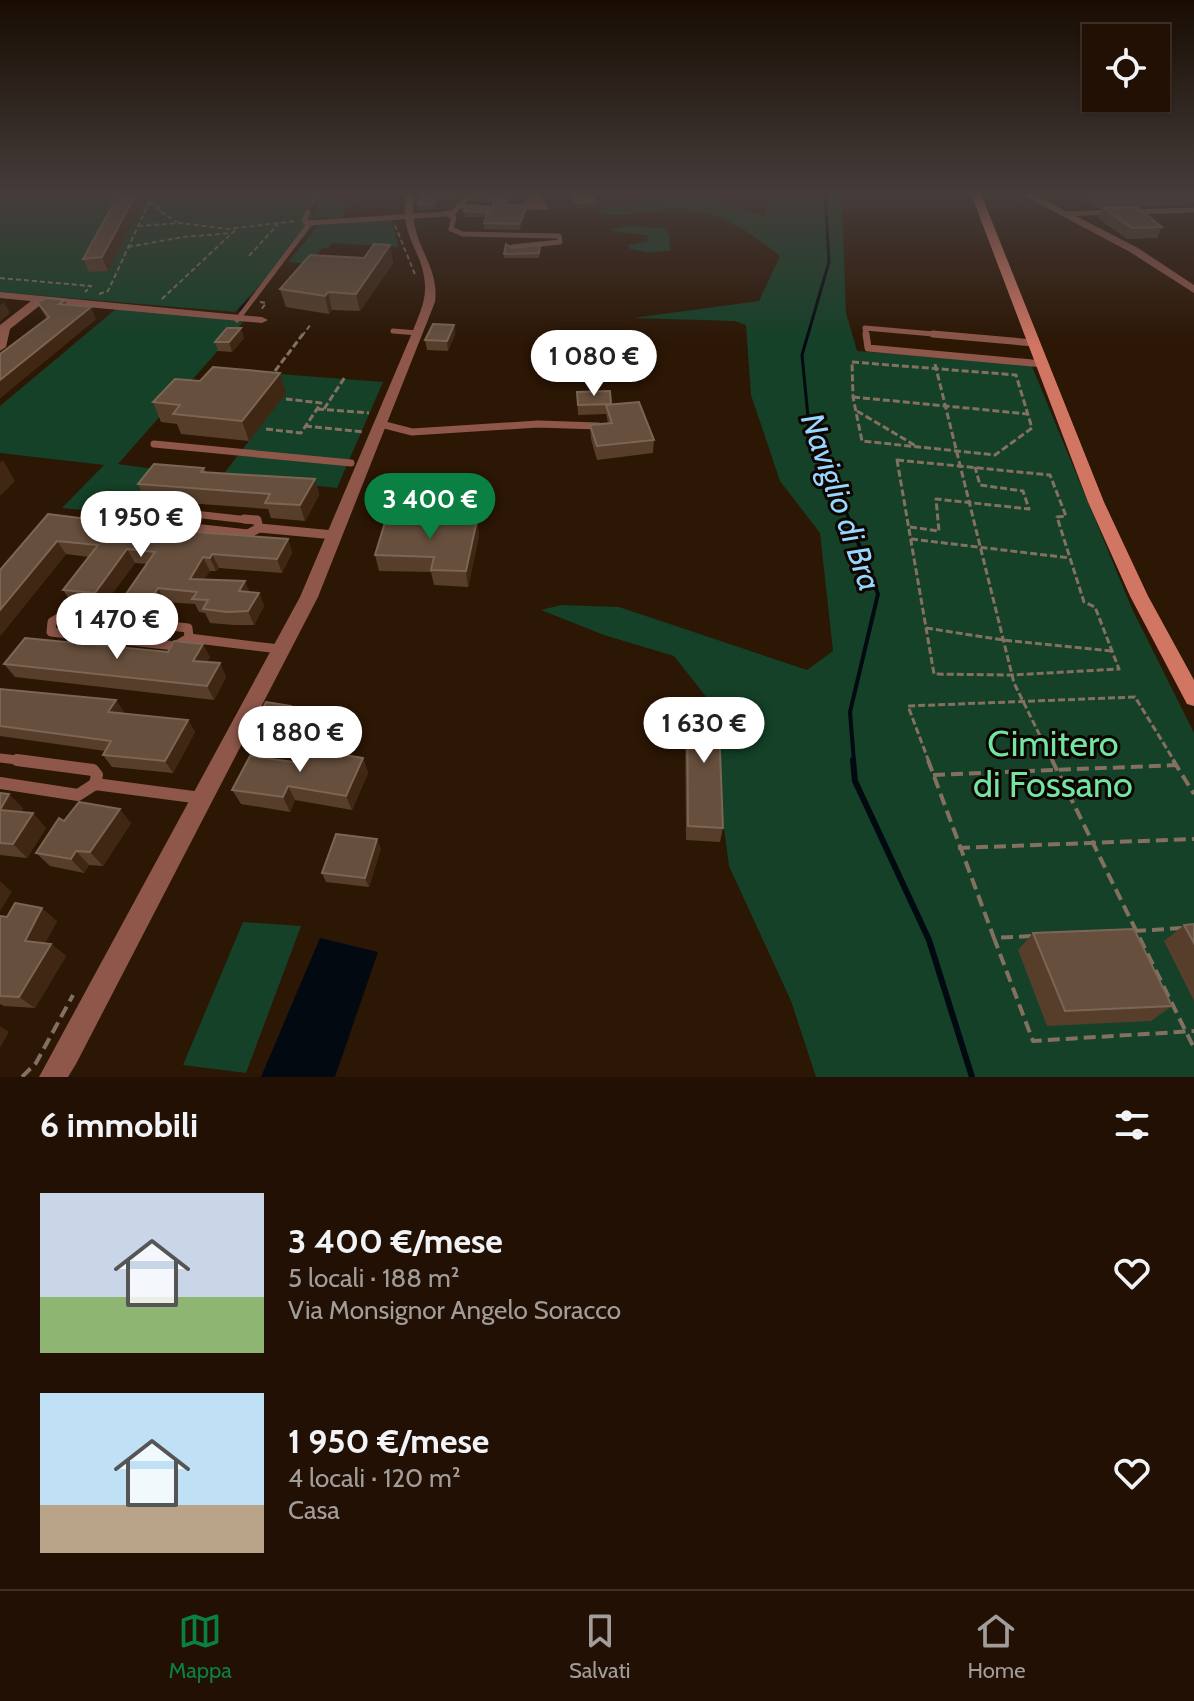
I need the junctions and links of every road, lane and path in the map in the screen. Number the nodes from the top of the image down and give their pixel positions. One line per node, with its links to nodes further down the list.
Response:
1 (129, 244): 10 (path)
2 (143, 244): 10 (path)
3 (220, 244): 18 (path)
4 (259, 244): 12 (path)
5 (290, 244): 19 (lane)
6 (414, 244): 23 (street)
7 (541, 244): 11 (lane)
8 (996, 244): 24 (main road)
9 (1119, 244): 14 (street)
10 (128, 247): 17 (path)
11 (512, 247)
12 (249, 256)
13 (0, 278): 17 (path)
14 (1194, 290)
15 (0, 295): 16 (street)
16 (42, 298): 17 (street); 25 (street)
17 (92, 301): 19 (street)
18 (157, 303)
19 (239, 318): 20 (street)
20 (262, 320)
21 (311, 324): 28 (path)
22 (393, 331): 23 (lane)
23 (418, 333): 37 (street)
24 (1034, 343): 26 (main road); 26 (lane)
25 (0, 347)
26 (1043, 364): 60 (main road)
27 (936, 366): 30 (path); 32 (path); 36 (path)
28 (273, 372)
29 (345, 377): 34 (path)
30 (853, 397): 32 (path); 35 (path)
31 (286, 399): 33 (path)
32 (944, 406): 36 (path); 43 (path)
33 (317, 409): 34 (path); 38 (path)
34 (324, 409): 37 (path)
35 (857, 411): 42 (path); 42 (path)
36 (1028, 414): 43 (path)
37 (372, 423): 38 (path); 39 (lane); 50 (street)
38 (305, 426): 40 (path)
39 (599, 426)
40 (266, 429)
41 (154, 444): 44 (lane)
42 (919, 448): 43 (path)
43 (956, 452): 45 (path)
44 (351, 463)
45 (959, 465): 46 (path); 47 (path); 48 (path)
46 (975, 467): 47 (path); 53 (path)
47 (967, 503): 48 (path); 52 (path)
48 (909, 527): 51 (path)
49 (259, 528): 49 (lane); 50 (lane)
50 (334, 535): 57 (street)
51 (911, 539): 52 (path); 54 (path)
52 (980, 549): 53 (path); 56 (path)
53 (1070, 559): 58 (path)
54 (926, 628): 56 (path); 59 (path)
55 (189, 638): 55 (lane); 57 (lane)
56 (1003, 640): 58 (path); 59 (path)
57 (280, 649): 69 (street)
58 (1112, 651): 59 (path)
59 (1011, 675): 61 (path)
60 (1194, 698)
61 (1022, 701): 63 (path); 64 (path); 65 (path)
62 (0, 758): 67 (lane)
63 (1177, 765): 64 (path); 68 (path)
64 (1056, 770): 65 (path); 71 (path)
65 (932, 775): 72 (path)
66 (0, 783): 67 (lane)
67 (95, 784): 69 (lane)
68 (1194, 794)
69 (201, 798): 81 (street)
70 (1194, 839): 71 (path)
71 (1093, 844): 72 (path); 74 (path)
72 (958, 848): 77 (path)
73 (1194, 928): 74 (path)
74 (1136, 931): 75 (path); 78 (path)
75 (1120, 932)
76 (1041, 936): 77 (path)
77 (994, 938): 78 (path)
78 (1185, 1031): 79 (path); 80 (path)
79 (1194, 1031)
80 (1194, 1048)
81 (52, 1077)

